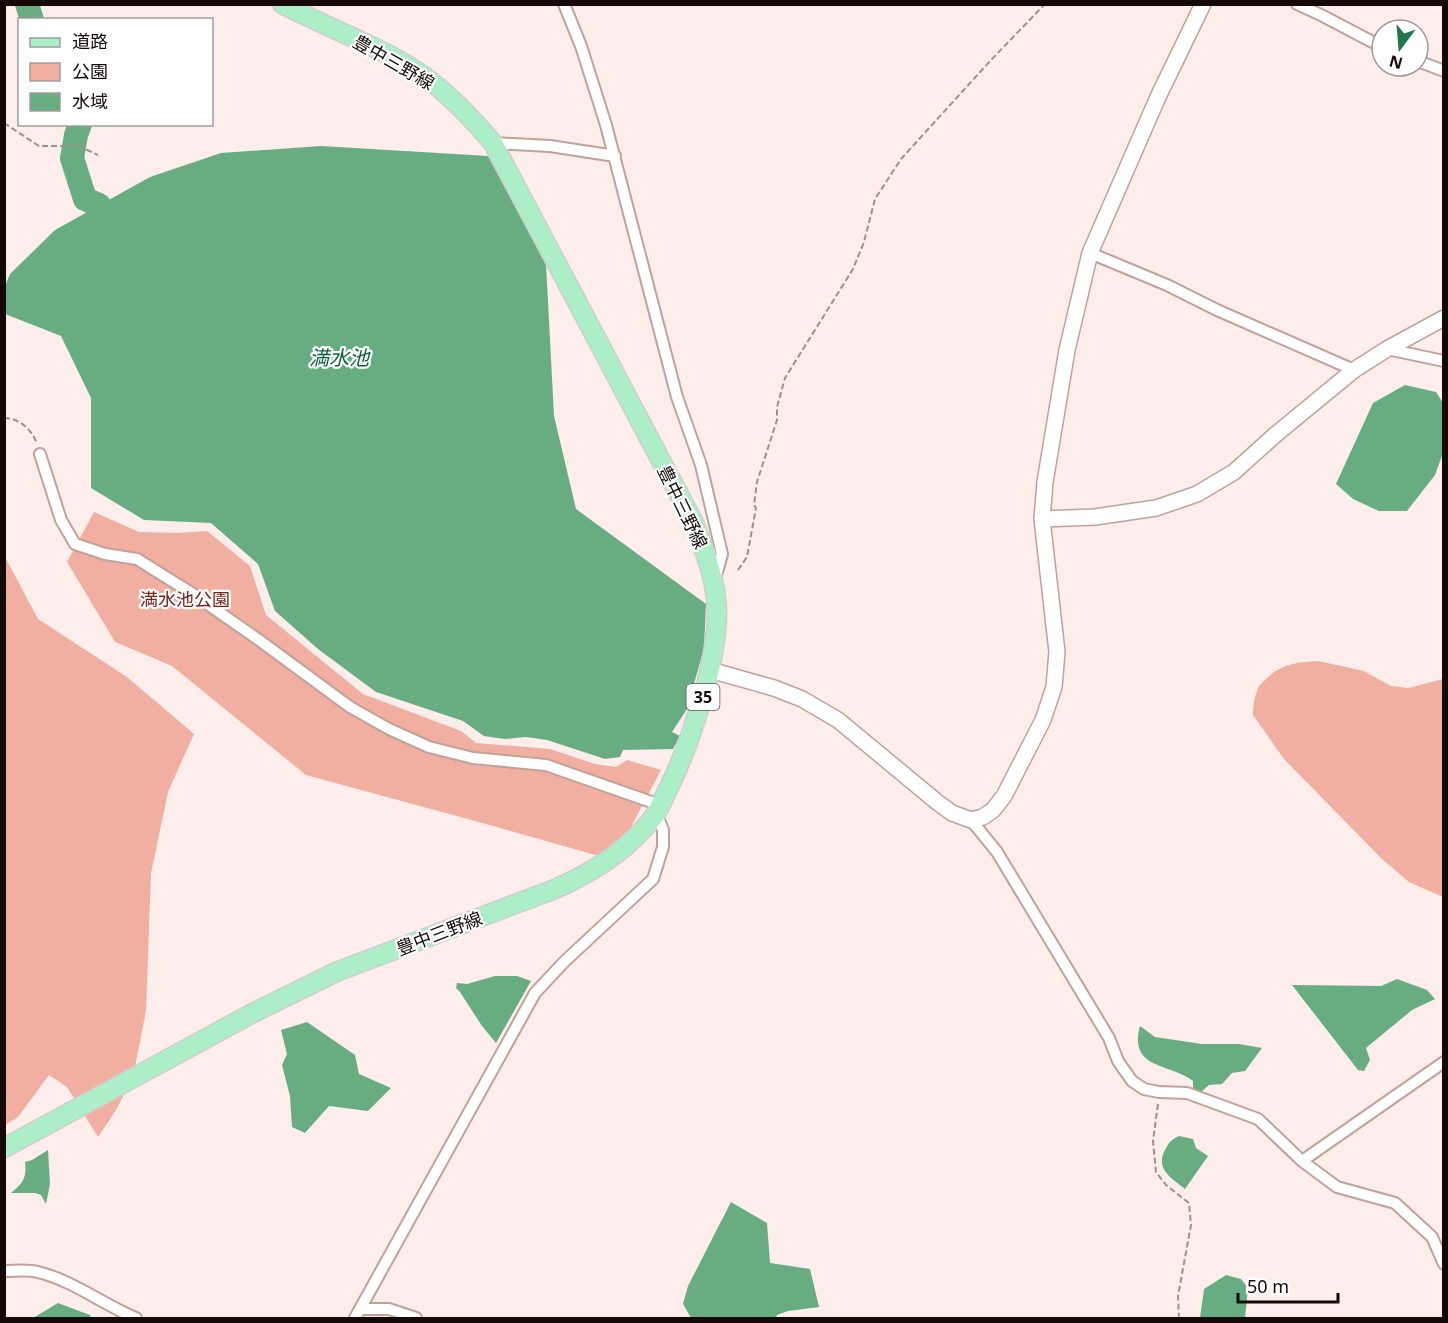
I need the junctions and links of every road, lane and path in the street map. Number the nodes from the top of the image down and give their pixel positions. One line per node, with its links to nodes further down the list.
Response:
1 (282, 4): 8 (main road, 豊中三野線 / 35)
2 (564, 4): 10 (street)
3 (1045, 4): 19 (path)
4 (1203, 4): 11 (street)
5 (1297, 4): 6 (street)
6 (1370, 41)
7 (4, 123): 9 (path)
8 (493, 143): 10 (street); 20 (main road, 豊中三野線 / 35)
9 (98, 155)
10 (615, 156): 20 (street)
11 (1090, 253): 15 (street); 18 (street)
12 (1443, 318): 13 (street)
13 (1388, 349): 14 (street); 15 (street)
14 (1443, 361)
15 (1354, 370): 18 (street)
16 (4, 418): 17 (path)
17 (40, 454): 22 (street)
18 (1042, 519): 23 (street)
19 (738, 570)
20 (714, 585): 21 (main road, 豊中三野線 / 35)
21 (710, 670): 22 (main road, 豊中三野線 / 35); 23 (street)
22 (658, 809): 26 (main road, 豊中三野線 / 35); 30 (street)
23 (971, 820): 25 (street)
24 (1443, 1062): 27 (street)
25 (1160, 1092): 27 (street); 33 (path)
26 (4, 1148)
27 (1302, 1161): 28 (street)
28 (1443, 1264)
29 (4, 1271): 31 (street)
30 (358, 1314): 32 (street)
31 (136, 1318)
32 (416, 1318)
33 (1179, 1318)

